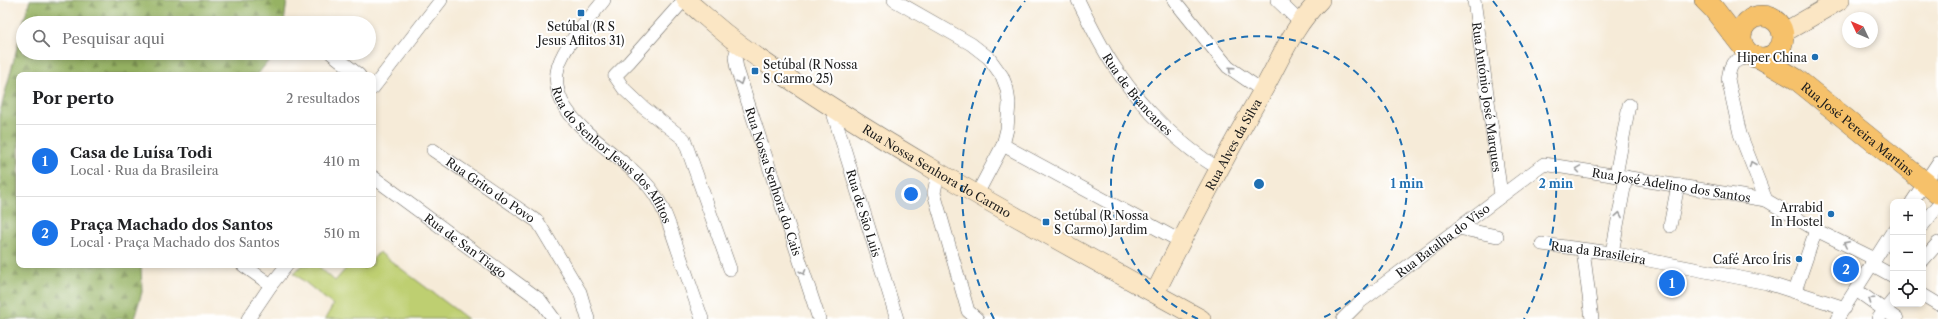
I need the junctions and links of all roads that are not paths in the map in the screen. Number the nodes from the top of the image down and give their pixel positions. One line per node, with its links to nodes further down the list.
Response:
1 (441, 0): 20 (street)
2 (604, 0): 67 (street, Rua do Senhor Jesus dos Aflitos)
3 (685, 0): 15 (street, Rua Nossa Senhora do Carmo); 54 (street)
4 (894, 0): 24 (street)
5 (1078, 0): 28 (street, Rua de Brancanes)
6 (1174, 0): 21 (street, one-way to 6)
7 (1277, 0): 13 (street)
8 (1320, 0): 13 (street, Rua Alves da Silva)
9 (1474, 0): 35 (street, Rua António José Marques)
10 (1840, 0): 14 (street)
11 (1709, 4): 12 (main road); 16 (main road)
12 (1760, 16): 14 (main road); 16 (main road)
13 (1301, 23): 21 (street, Rua Alves da Silva)
14 (1783, 36): 16 (main road); 19 (main road, Rua José Pereira Martins)
15 (739, 44): 23 (street, Rua Nossa Senhora do Carmo); 68 (street, Rua Nossa Senhora do Cais, one-way to 68)
16 (1753, 54): 19 (main road, Rua José Pereira Martins); 37 (street, one-way to 16)
17 (340, 60): 18 (street)
18 (355, 72)
19 (1796, 79): 33 (main road, Rua José Pereira Martins)
20 (376, 83)
21 (1262, 91): 28 (street, Rua Alves da Silva)
22 (1629, 105): 30 (street)
23 (830, 106): 29 (street, Rua Nossa Senhora do Carmo); 69 (street, Rua de São Luis)
24 (1003, 145): 34 (street); 45 (street)
25 (433, 150): 66 (street, Rua Grito do Povo)
26 (1938, 163): 33 (street)
27 (1544, 164): 30 (street, Rua José Adelino dos Santos, one-way to 27); 35 (street, Rua Batalha do Viso)
28 (1219, 169): 45 (street, Rua Alves da Silva)
29 (938, 172): 34 (street, Rua Nossa Senhora do Carmo); 70 (street)
30 (1621, 176): 32 (street, Rua José Adelino dos Santos); 49 (street, one-way to 30)
31 (376, 178): 65 (street, Rua de San'Tiago)
32 (1678, 185): 37 (street, Rua José Adelino dos Santos); 40 (street)
33 (1932, 188): 36 (street)
34 (977, 194): 59 (street, Rua Nossa Senhora do Carmo)
35 (1501, 195): 41 (street, Rua Batalha do Viso)
36 (1916, 199)
37 (1766, 200): 42 (street, Rua José Adelino dos Santos)
38 (1938, 206): 39 (street)
39 (1926, 222)
40 (1670, 226)
41 (1458, 228): 44 (street); 72 (street, Rua Batalha do Viso)
42 (1816, 230): 51 (street, Rua José Adelino dos Santos, one-way to 42); 58 (street)
43 (1890, 235): 51 (street)
44 (1497, 236)
45 (1180, 242): 59 (street, Rua Alves da Silva)
46 (1938, 243): 50 (street)
47 (1542, 244): 48 (street, Rua da Brasileira)
48 (1583, 250): 49 (street, Rua da Brasileira); 73 (street)
49 (1612, 253): 58 (street, Rua da Brasileira)
50 (1926, 257)
51 (1873, 261): 55 (street, Rua José Adelino dos Santos); 57 (street)
52 (247, 268): 56 (street)
53 (285, 268): 56 (street)
54 (730, 269)
55 (1890, 271)
56 (271, 285): 64 (street)
57 (1856, 290): 62 (street); 63 (street, one-way to 57)
58 (1794, 291): 62 (street, Rua da Brasileira)
59 (1155, 293): 71 (street, Rua Nossa Senhora do Carmo)
60 (1926, 297): 61 (street)
61 (1938, 304)
62 (1846, 308): 74 (street)
63 (1885, 310): 75 (street)
64 (248, 319)
65 (554, 319)
66 (588, 319)
67 (702, 319)
68 (819, 319)
69 (897, 319)
70 (977, 319)
71 (1201, 319)
72 (1343, 319)
73 (1592, 319)
74 (1837, 319)
75 (1897, 319)

